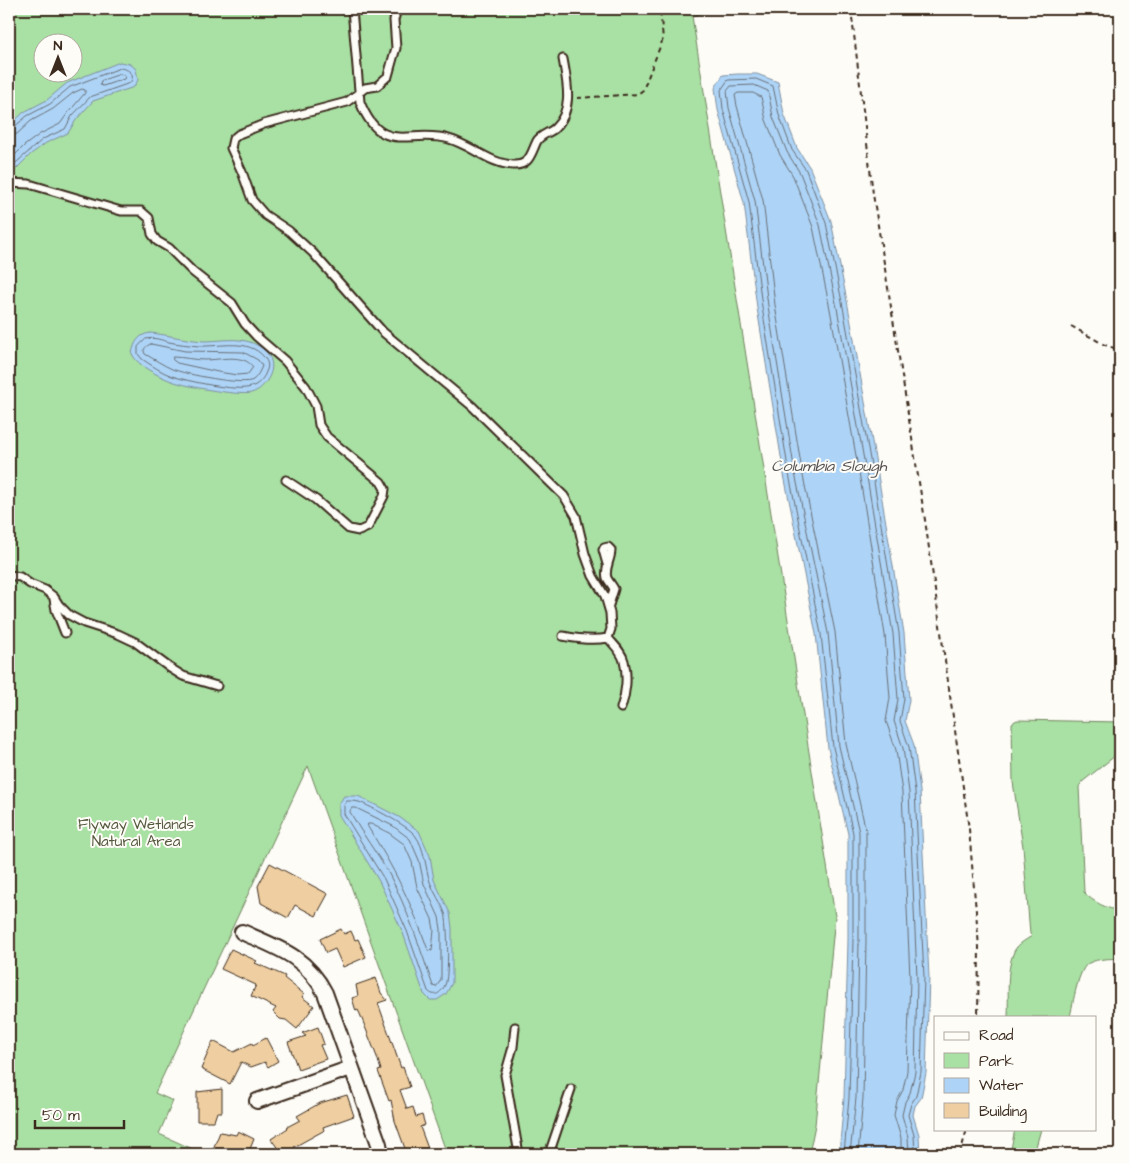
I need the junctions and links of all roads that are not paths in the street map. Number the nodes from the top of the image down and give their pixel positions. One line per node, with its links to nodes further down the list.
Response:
1 (352, 9): 4 (lane)
2 (397, 9): 4 (lane)
3 (563, 59): 4 (lane)
4 (359, 94): 10 (lane)
5 (9, 183): 6 (lane)
6 (286, 480)
7 (607, 564): 10 (lane)
8 (9, 575): 9 (lane)
9 (54, 596): 11 (lane); 14 (lane)
10 (609, 608): 13 (lane)
11 (65, 633)
12 (563, 636): 13 (lane)
13 (608, 638): 15 (lane)
14 (217, 686)
15 (621, 708)
16 (242, 932): 18 (street)
17 (515, 1027): 22 (lane)
18 (351, 1068): 20 (street); 21 (street)
19 (571, 1089): 23 (lane)
20 (257, 1101)
21 (381, 1154)
22 (519, 1154)
23 (549, 1154)

